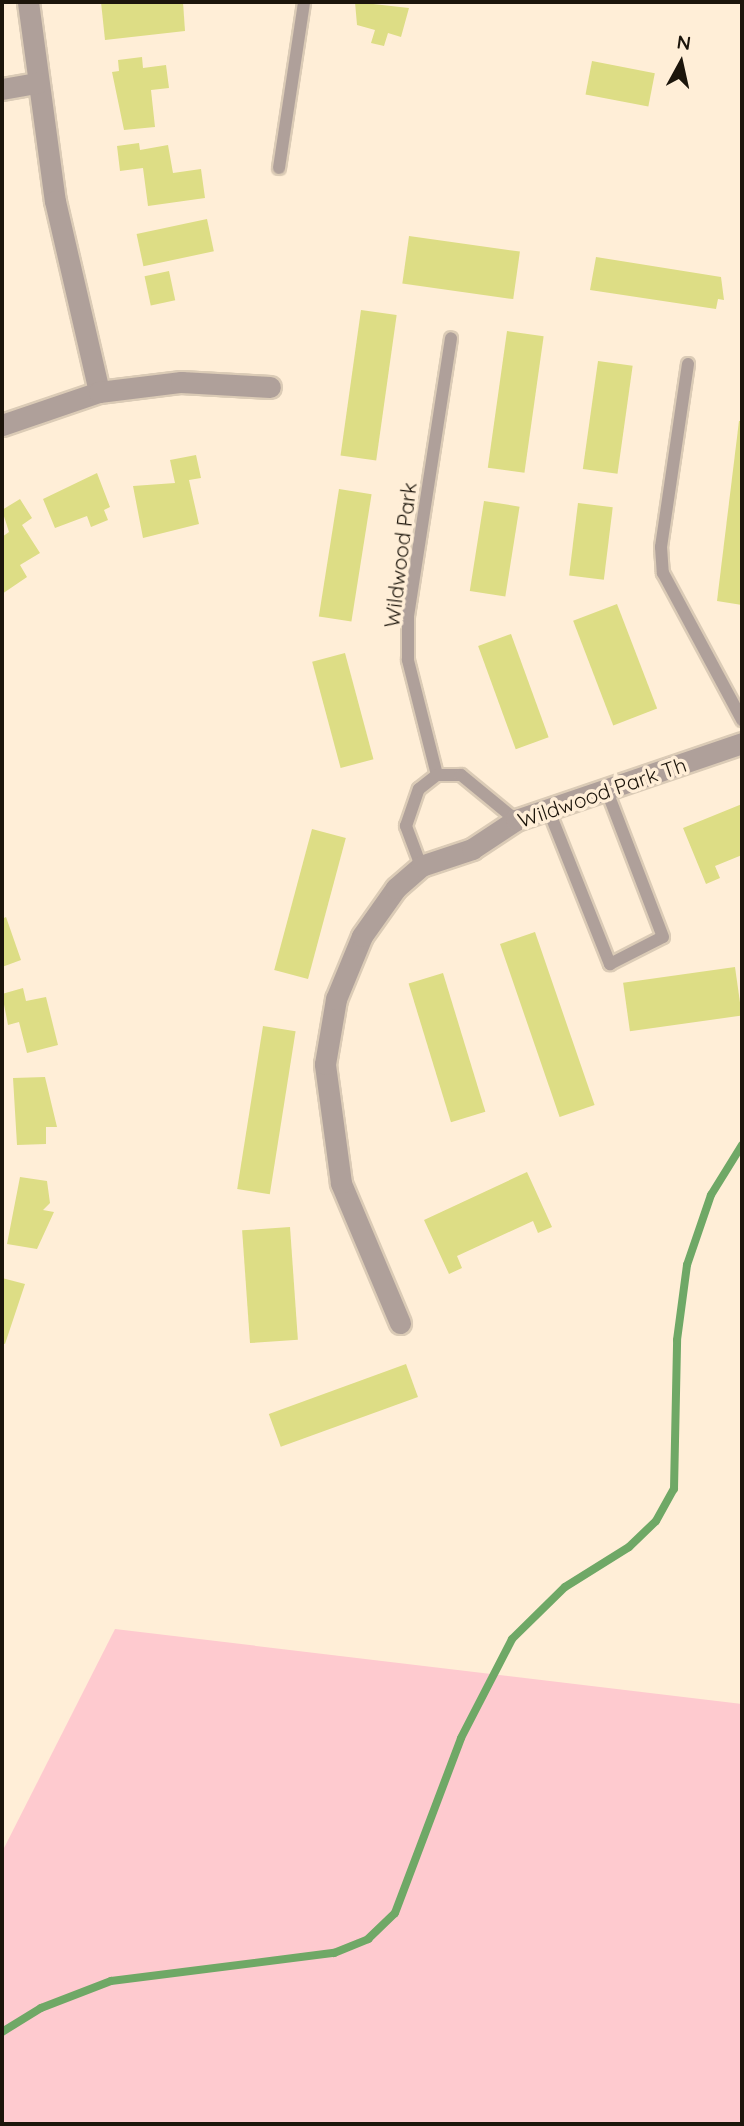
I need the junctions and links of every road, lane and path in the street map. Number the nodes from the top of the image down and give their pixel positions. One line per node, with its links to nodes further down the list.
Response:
1 (28, 2): 3 (street)
2 (304, 2): 5 (lane)
3 (37, 83): 4 (street); 9 (street)
4 (2, 89)
5 (279, 168)
6 (451, 338): 13 (lane, Wildwood Park)
7 (688, 364): 11 (lane)
8 (270, 387): 9 (street)
9 (99, 393): 10 (street)
10 (2, 425)
11 (742, 720)
12 (742, 743): 14 (street, Wildwood Park Th)
13 (437, 775): 16 (lane); 17 (lane)
14 (607, 791): 15 (street, Wildwood Park Th); 15 (lane)
15 (549, 811): 16 (street, Wildwood Park Th)
16 (516, 820): 17 (street, Wildwood Park Th)
17 (421, 866): 18 (street, Wildwood Park Th)
18 (400, 1323)

